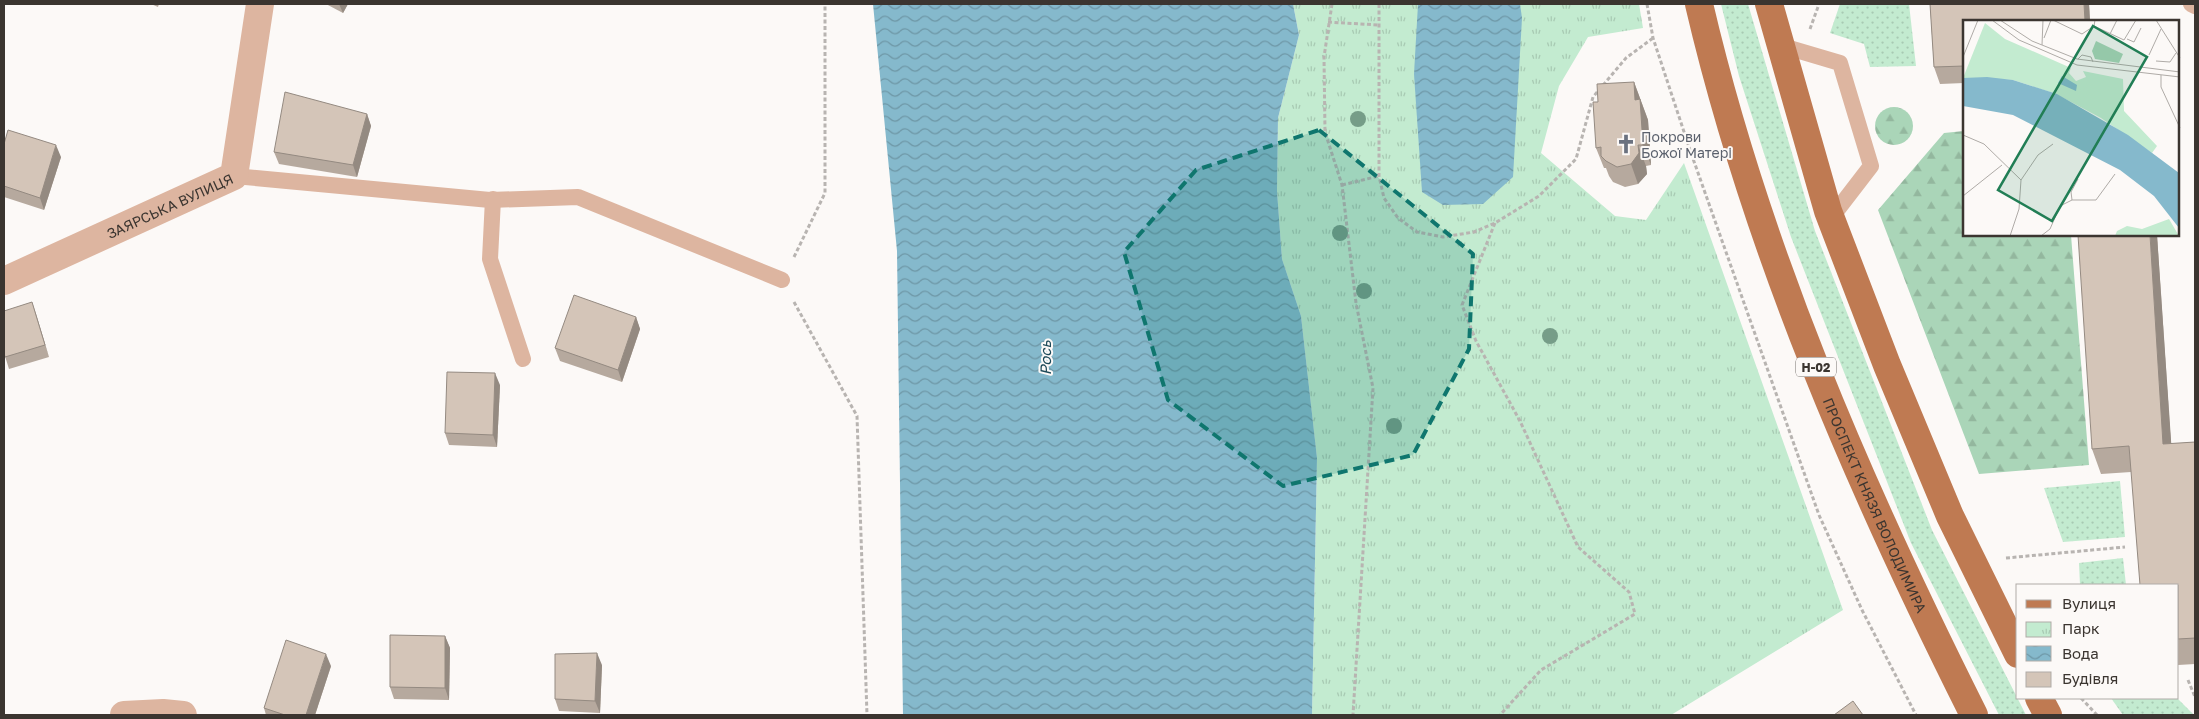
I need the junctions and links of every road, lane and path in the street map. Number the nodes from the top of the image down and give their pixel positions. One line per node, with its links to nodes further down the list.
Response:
1 (260, 4): 16 (street, ЗАЯРСЬКА ВУЛИЦЯ)
2 (825, 4): 22 (path)
3 (1332, 4): 11 (path)
4 (1380, 4): 12 (path)
5 (1647, 4): 14 (path)
6 (1699, 4): 40 (main road, ПРОСПЕКТ КНЯЗЯ ВОЛОДИМИРА / Н-02)
7 (1769, 4): 15 (main road)
8 (1819, 4): 13 (path)
9 (2190, 4): 10 (lane)
10 (2195, 6)
11 (1328, 22): 12 (path); 18 (path)
12 (1378, 25): 17 (path)
13 (1807, 37)
14 (1653, 38): 21 (path); 39 (path)
15 (1779, 45): 20 (main road); 20 (lane)
16 (234, 176): 19 (lane); 23 (street, ЗАЯРСЬКА ВУЛИЦЯ)
17 (1379, 176): 18 (path); 21 (path)
18 (1342, 185): 37 (path)
19 (493, 199): 22 (lane); 24 (lane)
20 (1831, 218): 27 (main road)
21 (1495, 223): 38 (path)
22 (782, 280): 36 (path)
23 (4, 281)
24 (523, 359)
25 (2125, 547): 26 (path)
26 (2005, 558)
27 (2016, 650)
28 (2188, 680): 29 (path)
29 (2195, 697)
30 (2040, 699): 41 (main road)
31 (2082, 699): 33 (path)
32 (2086, 699): 33 (path)
33 (2085, 702): 42 (path)
34 (124, 715): 35 (street)
35 (183, 715)
36 (867, 715)
37 (1353, 715)
38 (1500, 715)
39 (1916, 715)
40 (1974, 715)
41 (2048, 715)
42 (2097, 715)

